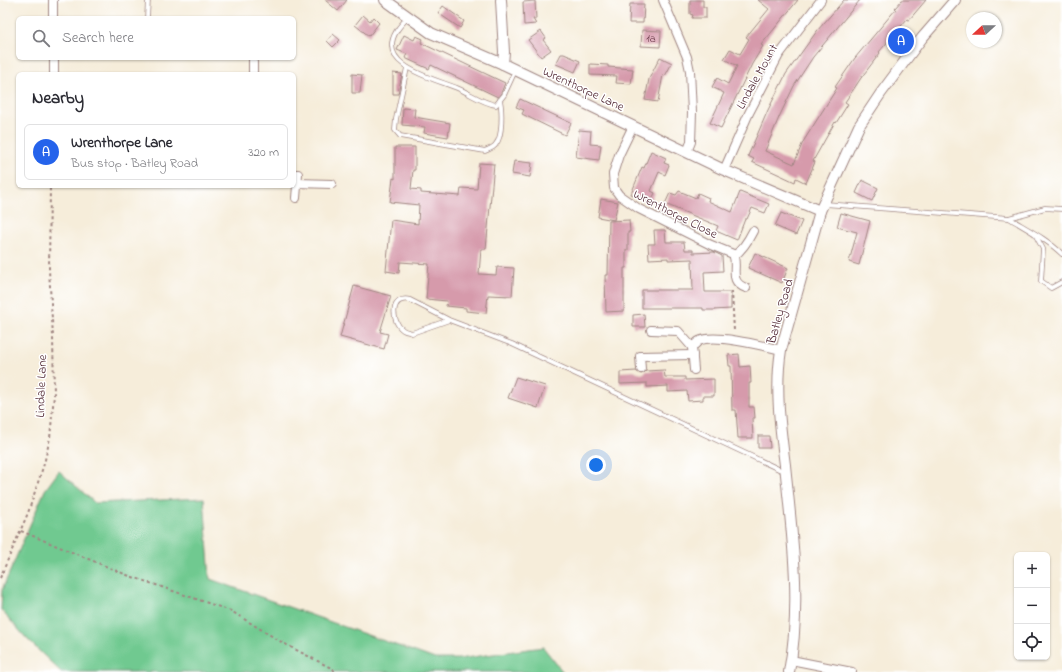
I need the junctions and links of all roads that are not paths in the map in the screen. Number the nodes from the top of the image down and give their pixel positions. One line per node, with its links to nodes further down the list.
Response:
1 (53, 0): 8 (street)
2 (148, 0): 9 (lane)
3 (385, 0): 10 (street, Wrenthorpe Lane)
4 (501, 0): 13 (street)
5 (663, 0): 20 (street)
6 (820, 0): 21 (street, Lindale Mount)
7 (955, 0): 26 (street, Batley Road)
8 (54, 16)
9 (147, 16)
10 (408, 17): 13 (street, Wrenthorpe Lane); 14 (lane)
11 (54, 60): 16 (street)
12 (253, 60): 17 (street)
13 (503, 64): 15 (street, Wrenthorpe Lane)
14 (407, 68): 18 (lane); 18 (lane)
15 (515, 70): 18 (lane); 19 (street, Wrenthorpe Lane)
16 (54, 72)
17 (253, 72)
18 (500, 100)
19 (633, 126): 20 (street, Wrenthorpe Lane); 32 (street, Wrenthorpe Close)
20 (687, 152): 21 (street, Wrenthorpe Lane)
21 (724, 170): 26 (street, Wrenthorpe Lane)
22 (296, 174): 23 (street)
23 (297, 183): 24 (street); 25 (street)
24 (332, 184)
25 (296, 198)
26 (821, 207): 28 (lane); 37 (street, Batley Road)
27 (1062, 209): 28 (lane)
28 (1009, 218): 30 (lane)
29 (753, 231): 32 (street)
30 (1035, 234): 31 (lane); 33 (lane)
31 (1062, 254)
32 (734, 256): 34 (street)
33 (1062, 282)
34 (746, 288)
35 (449, 320): 35 (lane); 41 (lane)
36 (651, 330): 38 (street)
37 (781, 350): 38 (street); 41 (street, Batley Road)
38 (693, 351): 39 (street); 40 (street)
39 (641, 369)
40 (694, 370)
41 (785, 472): 42 (street, Batley Road)
42 (791, 660): 43 (street, Batley Road); 44 (street)
43 (789, 672)
44 (852, 672)

